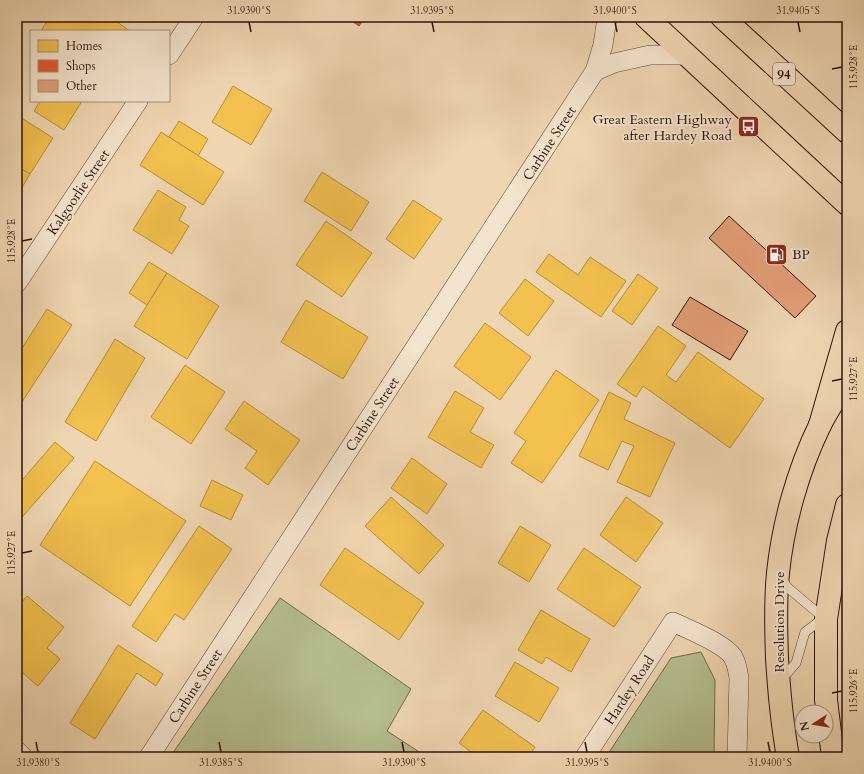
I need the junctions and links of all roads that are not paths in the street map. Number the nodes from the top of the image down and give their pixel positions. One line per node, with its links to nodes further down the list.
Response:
1 (194, 17): 5 (street)
2 (607, 17): 7 (street, Carbine Street)
3 (646, 17): 6 (main road)
4 (722, 17): 9 (main road, 94)
5 (170, 53)
6 (686, 55): 7 (street); 10 (main road)
7 (595, 71): 21 (street, Carbine Street)
8 (137, 102): 11 (street, Kalgoorlie Street)
9 (847, 132)
10 (847, 204)
11 (17, 283)
12 (847, 331): 14 (main road)
13 (847, 381): 14 (main road, Resolution Drive)
14 (820, 425): 16 (main road, Resolution Drive)
15 (847, 505): 17 (main road)
16 (778, 572): 17 (lane); 18 (main road, Resolution Drive)
17 (826, 619): 18 (lane); 25 (main road)
18 (778, 683): 24 (main road, Resolution Drive)
19 (17, 751): 20 (street)
20 (23, 757)
21 (149, 757)
22 (585, 757): 23 (street, Hardey Road)
23 (737, 757)
24 (788, 757)
25 (833, 757)

